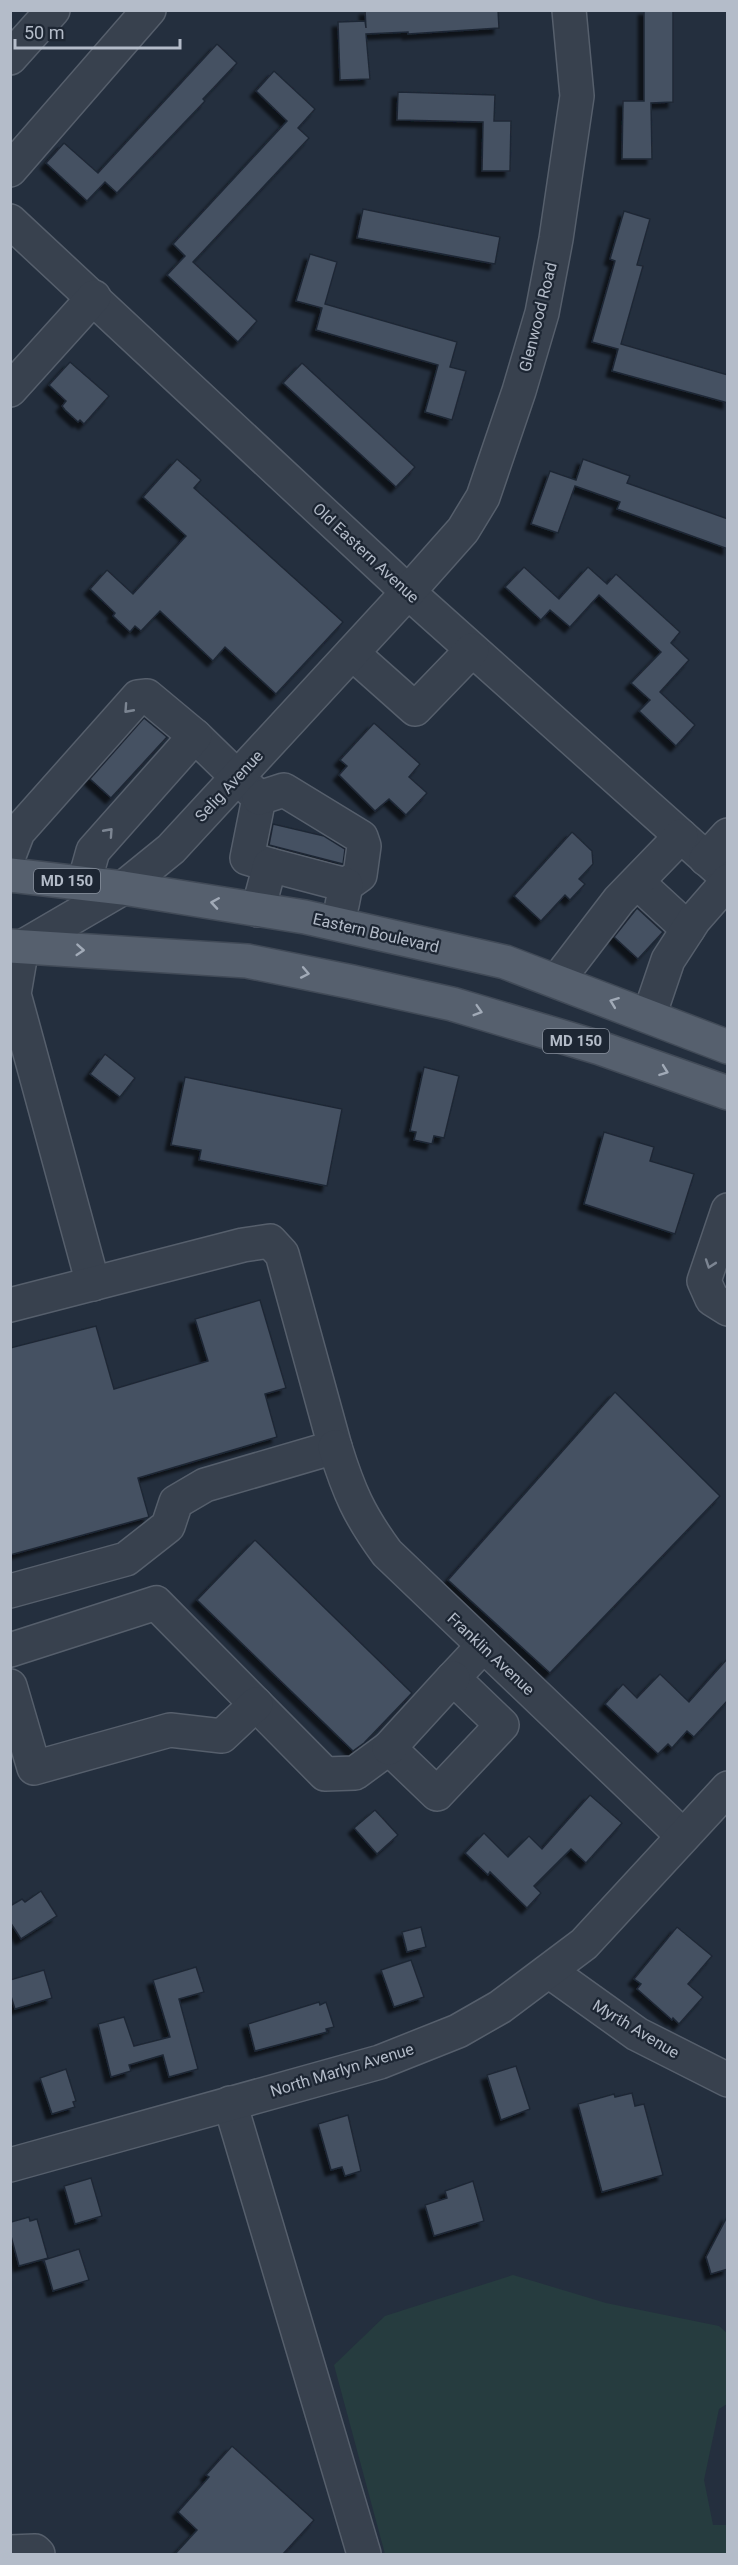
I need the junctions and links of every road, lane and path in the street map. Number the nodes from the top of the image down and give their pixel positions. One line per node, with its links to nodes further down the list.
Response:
1 (53, 10): 4 (street)
2 (149, 10): 5 (street)
3 (569, 10): 9 (street, Glenwood Road)
4 (10, 58)
5 (10, 170)
6 (10, 221): 7 (street, Old Eastern Avenue)
7 (94, 297): 8 (street); 9 (street, Old Eastern Avenue)
8 (14, 379)
9 (408, 592): 10 (street, Old Eastern Avenue); 11 (street, Selig Avenue)
10 (472, 650): 11 (street); 14 (street, Old Eastern Avenue)
11 (352, 653): 13 (street, Selig Avenue)
12 (195, 736): 13 (street); 15 (street, one-way to 15); 20 (street, one-way to 12)
13 (248, 788): 17 (street); 21 (street); 22 (street, Selig Avenue)
14 (681, 836): 16 (street, Old Eastern Avenue); 19 (street)
15 (10, 854)
16 (722, 863): 25 (street)
17 (270, 866): 21 (street); 23 (street)
18 (10, 875): 20 (main road, Eastern Boulevard / MD 150)
19 (637, 882): 25 (street); 27 (street)
20 (84, 883): 22 (main road, Eastern Boulevard / MD 150)
21 (346, 885): 24 (street)
22 (123, 888): 23 (main road, Eastern Boulevard / MD 150, one-way to 22); 26 (street, Selig Avenue)
23 (258, 909): 24 (main road, Eastern Boulevard / MD 150)
24 (339, 925): 27 (main road, Eastern Boulevard / MD 150)
25 (688, 929): 28 (street)
26 (16, 946): 30 (main road, MD 150, one-way to 30); 32 (street)
27 (557, 981): 28 (main road, Eastern Boulevard / MD 150, one-way to 27)
28 (649, 1016): 29 (main road, Eastern Boulevard / MD 150)
29 (728, 1047)
30 (728, 1093)
31 (728, 1210): 34 (street, one-way to 34)
32 (93, 1284): 33 (street); 35 (street, Franklin Avenue)
33 (10, 1305)
34 (728, 1309)
35 (335, 1447): 36 (street); 37 (street, Franklin Avenue)
36 (10, 1591)
37 (483, 1646): 39 (street); 44 (street, Franklin Avenue)
38 (10, 1650): 41 (street)
39 (453, 1678): 42 (street); 42 (street)
40 (10, 1686): 41 (street)
41 (256, 1704): 42 (street)
42 (389, 1749)
43 (728, 1788): 44 (street, North Marlyn Avenue)
44 (683, 1836): 45 (street, North Marlyn Avenue)
45 (549, 1971): 46 (street, Myrth Avenue); 47 (street, North Marlyn Avenue)
46 (728, 2080)
47 (231, 2103): 48 (street, North Marlyn Avenue); 51 (street)
48 (10, 2165)
49 (10, 2552): 50 (street)
50 (38, 2554)
51 (364, 2554)

